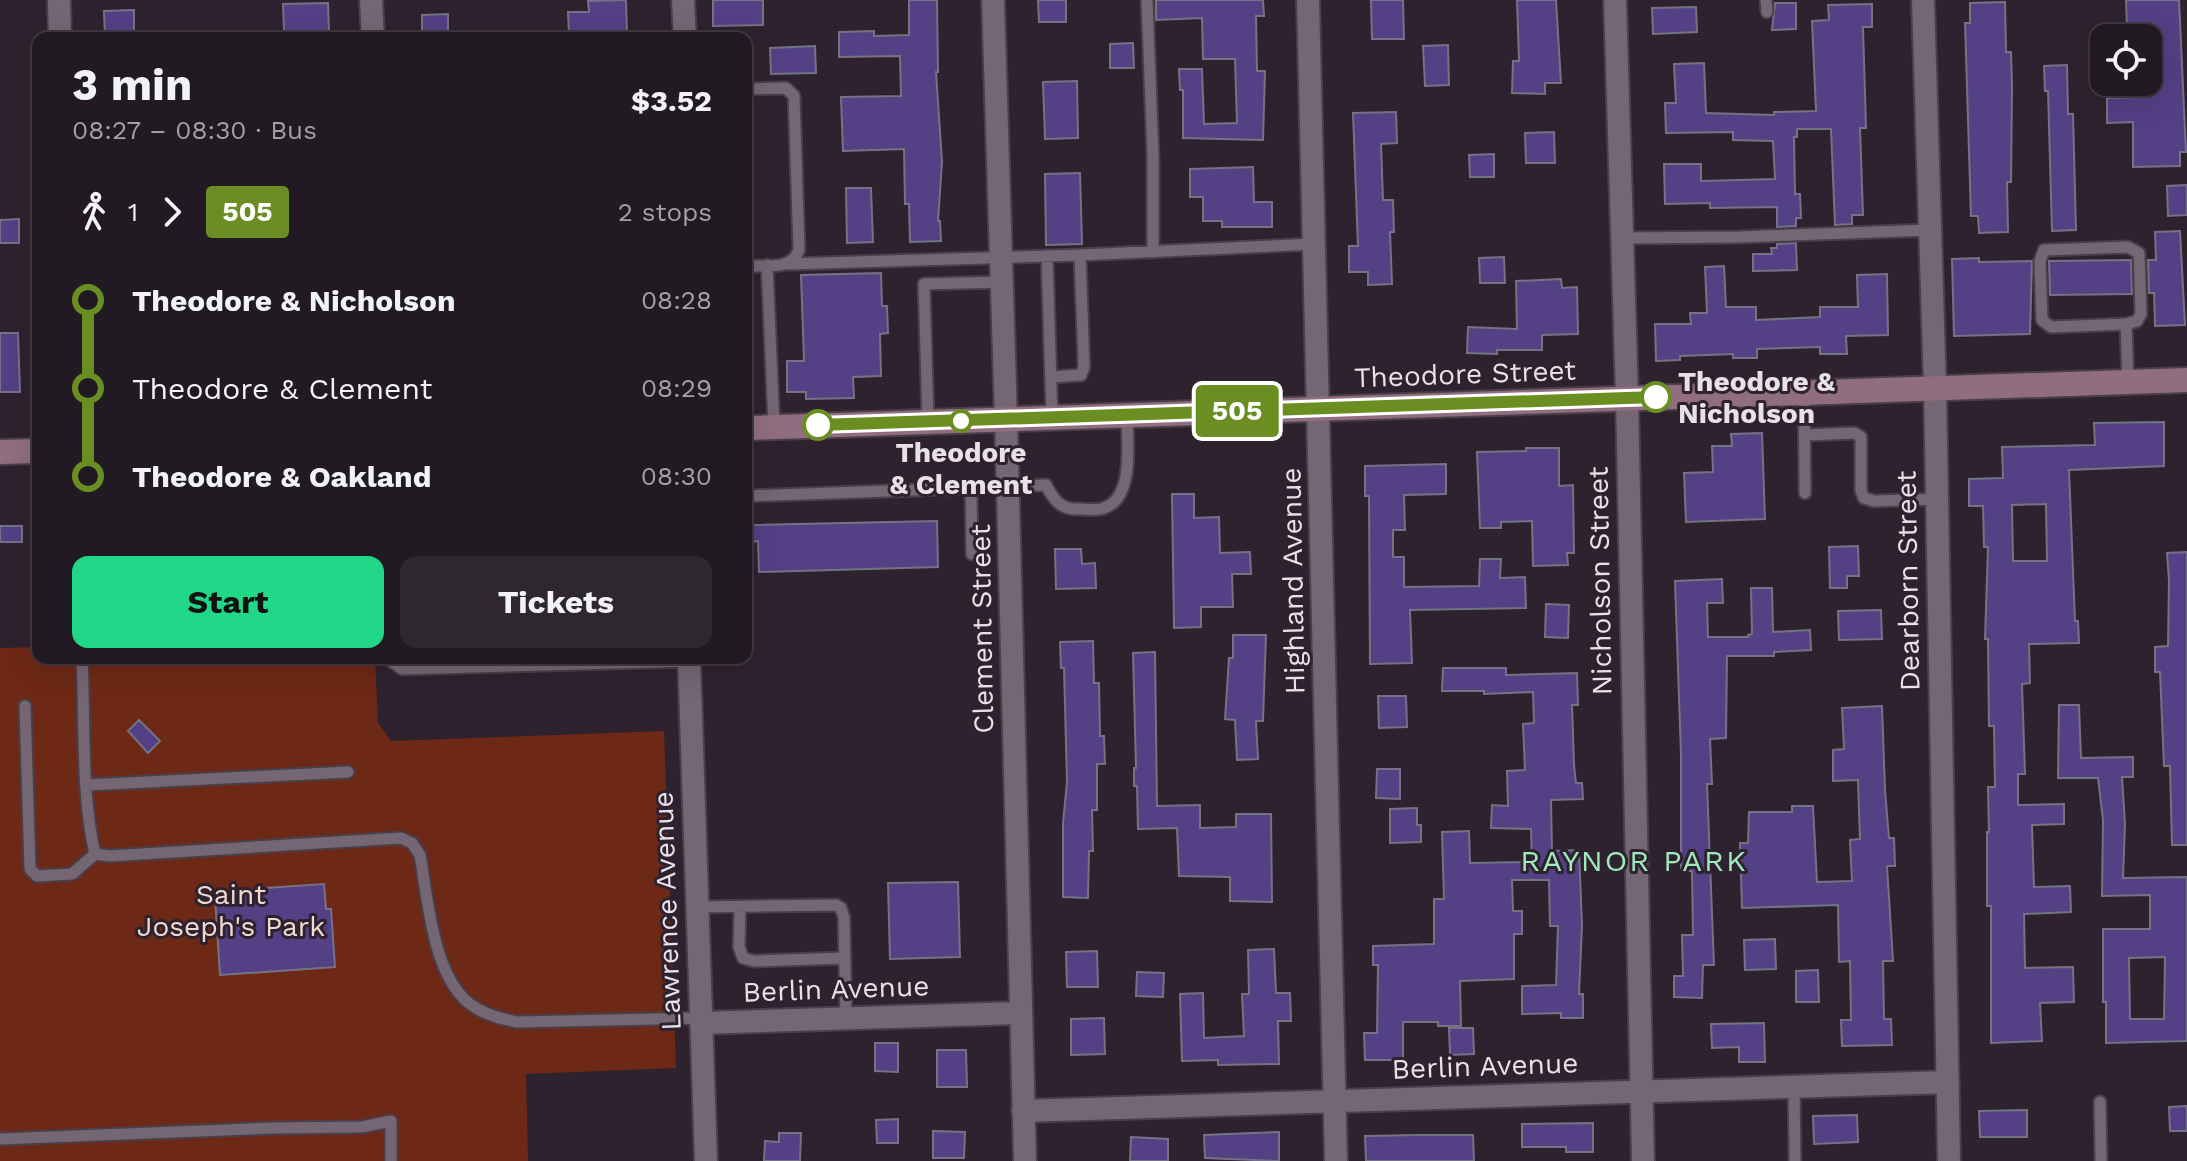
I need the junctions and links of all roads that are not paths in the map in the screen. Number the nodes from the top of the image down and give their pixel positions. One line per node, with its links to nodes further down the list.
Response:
1 (59, 0): 9 (street)
2 (371, 0): 10 (street)
3 (683, 0): 11 (street)
4 (993, 0): 19 (street, Clement Street)
5 (1147, 0): 16 (lane)
6 (1308, 0): 15 (street, Highland Avenue)
7 (1615, 0): 14 (street, Nicholson Street)
8 (1923, 0): 13 (street, Dearborn Street)
9 (60, 32)
10 (373, 32)
11 (685, 32)
12 (752, 89): 20 (lane)
13 (1930, 230): 14 (lane); 28 (street, Dearborn Street)
14 (1622, 238): 30 (street, Nicholson Street)
15 (1314, 244): 16 (lane); 31 (street, Highland Avenue)
16 (1153, 252): 17 (lane)
17 (1080, 255): 18 (lane); 25 (lane)
18 (1047, 256): 19 (lane); 25 (lane)
19 (1001, 258): 20 (lane); 23 (street, Clement Street)
20 (789, 264): 21 (lane)
21 (767, 265): 22 (lane); 36 (lane)
22 (752, 266)
23 (1002, 282): 34 (street, Clement Street); 35 (lane)
24 (2126, 324): 24 (lane); 27 (lane)
25 (1051, 377): 33 (lane)
26 (2187, 380): 27 (main road, Theodore Street)
27 (2128, 382): 28 (main road, Theodore Street)
28 (1935, 388): 29 (main road, Theodore Street); 45 (street, Dearborn Street)
29 (1804, 392): 30 (main road, Theodore Street); 38 (lane)
30 (1627, 398): 31 (main road, Theodore Street); 63 (street, Nicholson Street)
31 (1319, 409): 32 (main road, Theodore Street); 64 (street, Highland Avenue)
32 (1127, 415): 33 (main road, Theodore Street); 41 (lane)
33 (1052, 418): 34 (main road, Theodore Street)
34 (1006, 419): 35 (main road, Theodore Street); 41 (street, Clement Street)
35 (928, 422): 36 (main road, Theodore Street)
36 (774, 427): 37 (main road, Theodore Street)
37 (752, 428)
38 (1805, 435): 43 (lane); 45 (lane)
39 (32, 451): 40 (main road)
40 (0, 452)
41 (1008, 486): 42 (lane); 58 (street, Clement Street)
42 (971, 488): 44 (lane); 46 (lane)
43 (1805, 493)
44 (752, 496)
45 (1937, 499): 61 (street, Dearborn Street)
46 (972, 554)
47 (82, 664): 53 (lane)
48 (395, 664): 49 (lane)
49 (508, 664)
50 (689, 664): 55 (street, Lawrence Avenue)
51 (25, 706): 54 (lane)
52 (348, 772): 53 (lane)
53 (87, 785): 54 (lane)
54 (95, 854): 60 (lane)
55 (697, 907): 56 (lane); 60 (street, Lawrence Avenue)
56 (740, 907): 57 (lane); 57 (lane)
57 (845, 958): 59 (lane)
58 (1021, 1013): 59 (street, Berlin Avenue); 66 (street, Clement Street)
59 (846, 1019): 60 (street, Berlin Avenue)
60 (701, 1020): 69 (street, Lawrence Avenue)
61 (1948, 1082): 62 (street, Berlin Avenue); 74 (street, Dearborn Street)
62 (1794, 1087): 63 (street, Berlin Avenue); 73 (lane)
63 (1641, 1091): 64 (street, Berlin Avenue); 72 (street, Nicholson Street)
64 (1335, 1101): 66 (street, Berlin Avenue); 71 (street, Highland Avenue)
65 (2100, 1102): 75 (lane)
66 (1023, 1111): 70 (street, Clement Street)
67 (0, 1139): 68 (lane)
68 (391, 1161)
69 (706, 1161)
70 (1025, 1161)
71 (1336, 1161)
72 (1643, 1161)
73 (1795, 1161)
74 (1949, 1161)
75 (2101, 1161)

